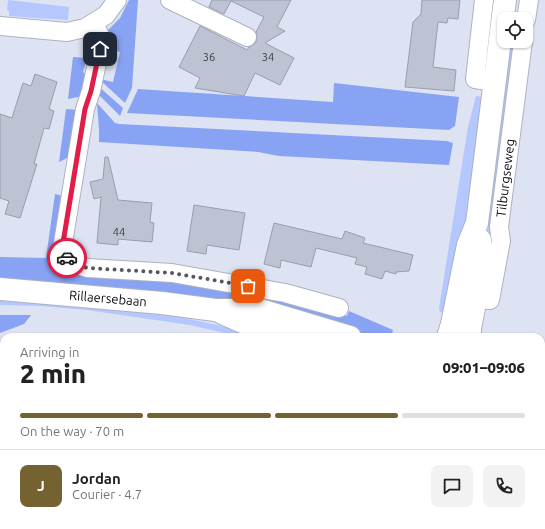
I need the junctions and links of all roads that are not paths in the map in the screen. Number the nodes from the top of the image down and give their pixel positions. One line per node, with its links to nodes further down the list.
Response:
1 (117, 0): 7 (street)
2 (170, 0): 9 (street)
3 (484, 0): 11 (street, Tilburgseweg)
4 (505, 0): 11 (street, Tilburgseweg)
5 (529, 0): 6 (street)
6 (527, 12)
7 (94, 23): 8 (street); 14 (street)
8 (0, 26)
9 (247, 38)
10 (522, 48): 13 (street, Tilburgseweg)
11 (484, 81): 13 (street, Tilburgseweg)
12 (0, 289): 15 (street, Rillaersebaan)
13 (475, 298): 18 (street, Tilburgseweg); 19 (street, Tilburgseweg)
14 (339, 308)
15 (215, 310): 16 (street, Rillaersebaan); 17 (street, Rillaersebaan)
16 (276, 333)
17 (337, 333)
18 (451, 333)
19 (470, 333)

